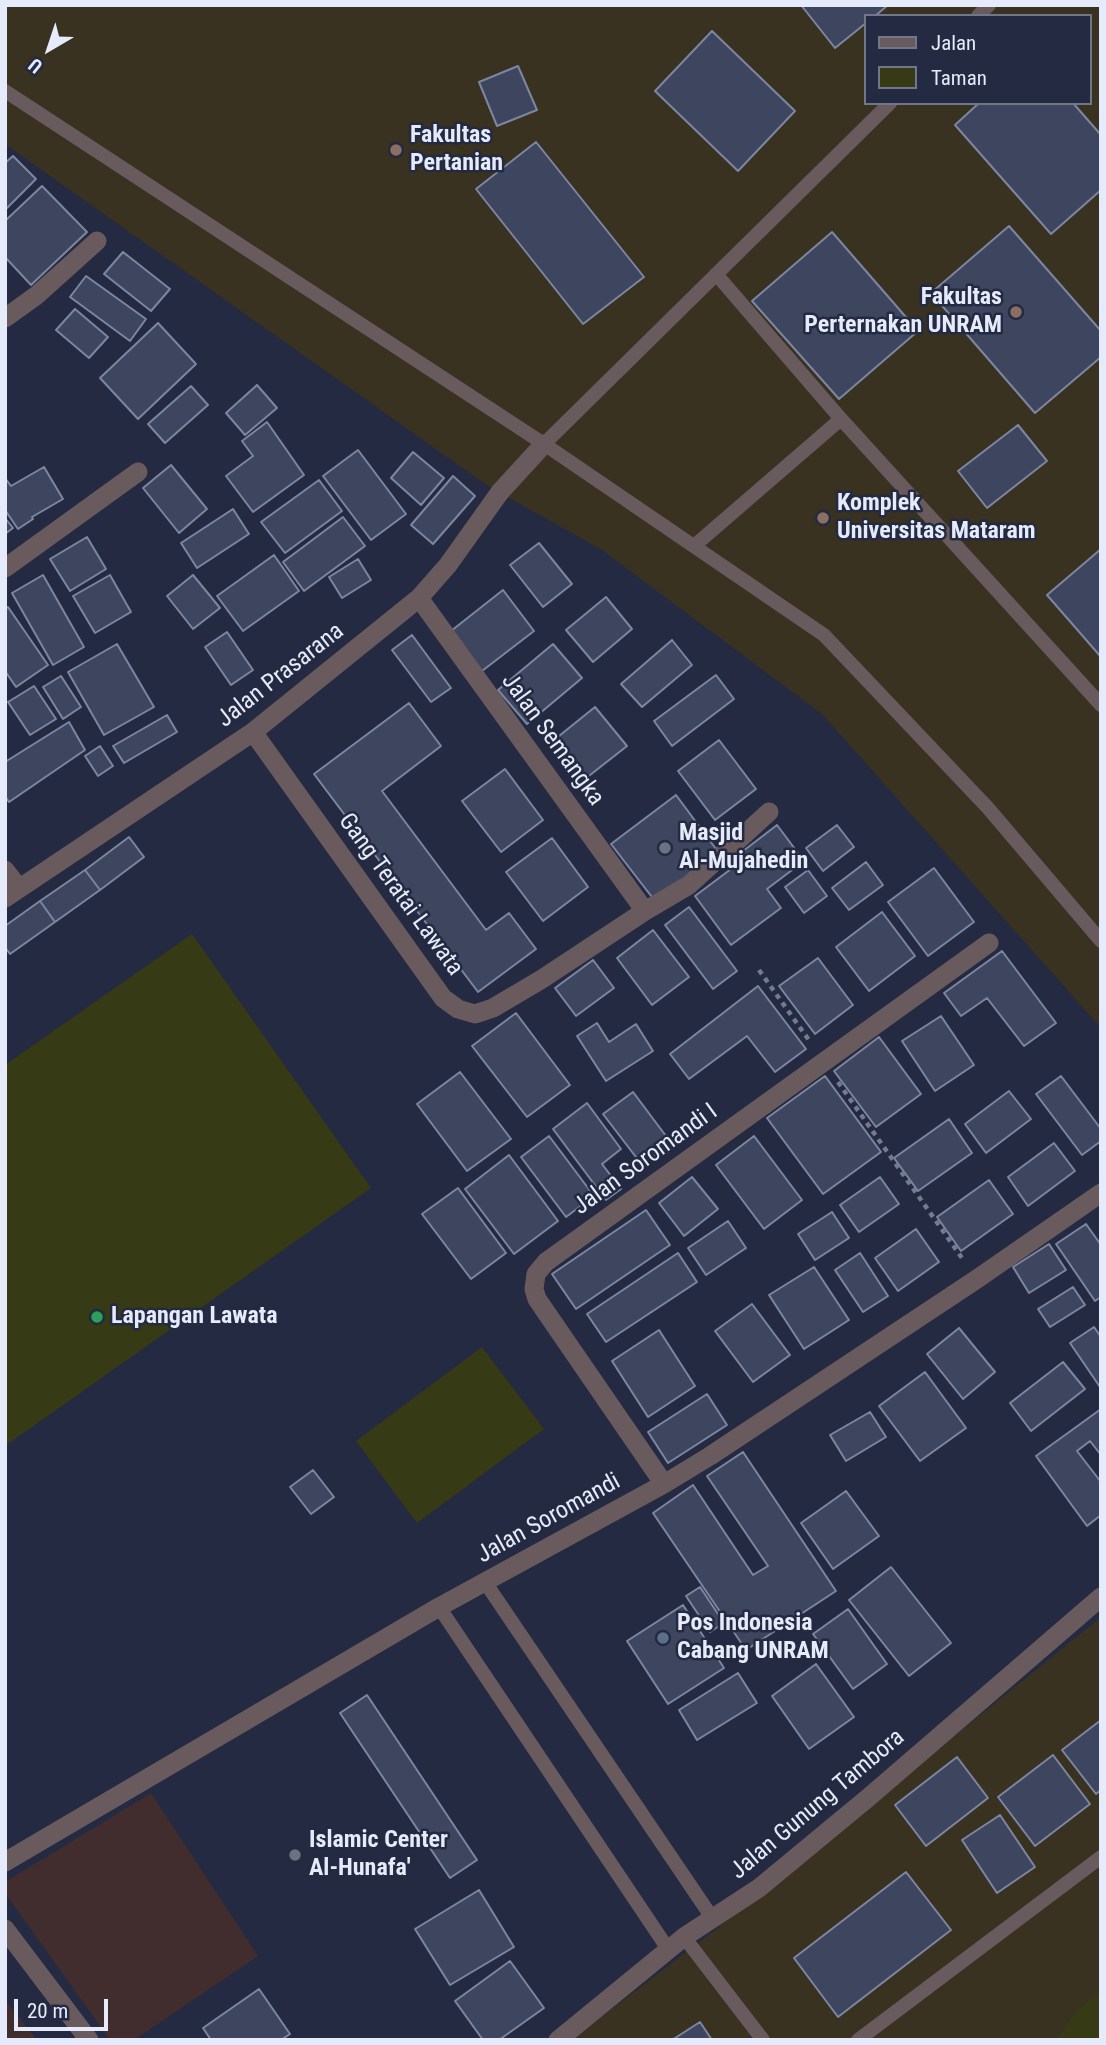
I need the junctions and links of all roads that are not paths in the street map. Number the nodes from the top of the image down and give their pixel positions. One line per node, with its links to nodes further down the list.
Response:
1 (5, 92): 7 (lane)
2 (888, 105): 4 (lane)
3 (97, 241): 5 (street)
4 (716, 274): 6 (lane); 7 (lane)
5 (5, 318)
6 (841, 419): 9 (lane); 12 (lane)
7 (544, 444): 9 (lane); 11 (street, Jalan Prasarana)
8 (138, 471): 10 (street)
9 (694, 546): 18 (lane)
10 (5, 568)
11 (419, 598): 13 (street, Jalan Prasarana); 17 (street, Jalan Semangka)
12 (1101, 705)
13 (253, 732): 16 (street, Jalan Prasarana); 17 (street, Gang Teratai Lawata)
14 (769, 812): 17 (street, Gang Teratai Lawata)
15 (5, 870): 16 (street)
16 (12, 893)
17 (645, 911)
18 (1101, 942)
19 (989, 943): 21 (street, Jalan Soromandi I)
20 (1101, 1193): 21 (street, Jalan Soromandi)
21 (664, 1484): 22 (street, Jalan Soromandi)
22 (485, 1582): 24 (street, Jalan Soromandi); 27 (lane)
23 (1101, 1597): 27 (street, Jalan Gunung Tambora)
24 (439, 1607): 26 (street, Jalan Soromandi); 30 (lane)
25 (1101, 1857): 34 (lane)
26 (5, 1862)
27 (713, 1919): 29 (street, Jalan Gunung Tambora)
28 (5, 1929): 31 (street)
29 (684, 1937): 30 (street, Jalan Gunung Tambora); 33 (lane)
30 (668, 1949): 32 (street, Jalan Gunung Tambora)
31 (89, 2040)
32 (558, 2040)
33 (763, 2040)
34 (858, 2040)

